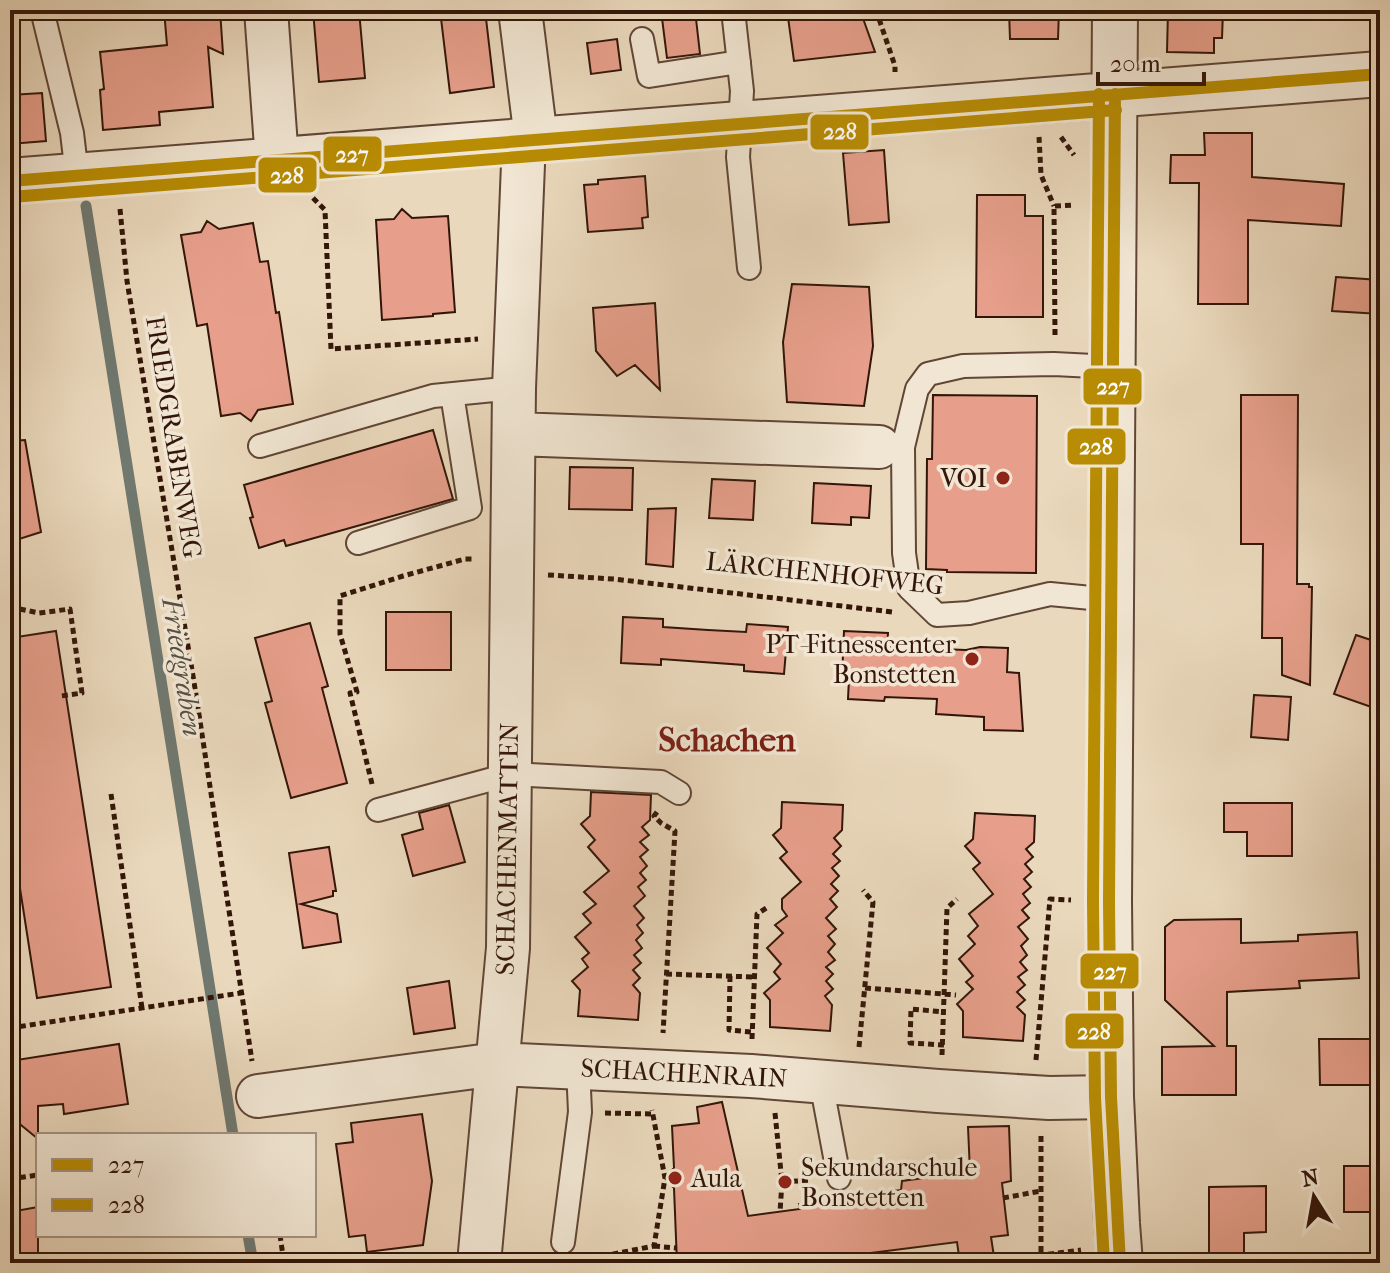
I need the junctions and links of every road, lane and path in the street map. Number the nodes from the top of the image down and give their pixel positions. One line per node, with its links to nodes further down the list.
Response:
1 (42, 10): 16 (lane)
2 (266, 10): 15 (street)
3 (520, 10): 13 (street, SCHACHENMATTEN)
4 (733, 10): 8 (lane)
5 (876, 10): 10 (path)
6 (1115, 10): 11 (street)
7 (642, 39): 8 (lane)
8 (739, 62): 12 (lane)
9 (1380, 74): 11 (street)
10 (895, 77)
11 (1115, 94): 12 (street); 23 (street)
12 (739, 124): 13 (street); 20 (lane)
13 (529, 140): 15 (street); 24 (street, SCHACHENMATTEN)
14 (1040, 157): 19 (path)
15 (288, 159): 16 (street); 21 (path)
16 (97, 174): 17 (street); 49 (path, FRIEDGRABENWEG)
17 (10, 181)
18 (1088, 205): 19 (path)
19 (1054, 206): 22 (path)
20 (749, 268)
21 (480, 338)
22 (1054, 364): 23 (lane); 34 (lane)
23 (1113, 367): 32 (street)
24 (514, 388): 25 (lane); 26 (street, SCHACHENMATTEN)
25 (452, 394): 27 (lane); 29 (lane)
26 (515, 434): 28 (street); 36 (street, SCHACHENMATTEN)
27 (260, 446)
28 (879, 447)
29 (358, 543)
30 (480, 559): 39 (path)
31 (544, 575): 34 (path, LÄRCHENHOFWEG)
32 (1112, 600): 34 (lane, LÄRCHENHOFWEG); 65 (street)
33 (10, 607): 35 (path)
34 (937, 615)
35 (61, 696)
36 (511, 774): 37 (lane); 39 (lane); 58 (street, SCHACHENMATTEN)
37 (679, 793)
38 (111, 794): 52 (path)
39 (378, 810)
40 (661, 823): 45 (path)
41 (863, 890): 48 (path)
42 (957, 899): 50 (path)
43 (1050, 899): 64 (path)
44 (768, 907): 47 (path)
45 (666, 974): 46 (path); 57 (path)
46 (730, 976): 47 (path); 55 (path)
47 (753, 977): 55 (path)
48 (865, 988): 50 (path); 60 (path)
49 (241, 993): 52 (path); 63 (path, FRIEDGRABENWEG)
50 (945, 994): 51 (path); 53 (path)
51 (956, 995)
52 (142, 1008): 54 (path)
53 (944, 1012): 56 (path); 56 (path)
54 (10, 1028)
55 (752, 1032): 61 (path)
56 (944, 1045): 62 (path)
57 (657, 1052): 59 (street, SCHACHENRAIN); 61 (street, SCHACHENRAIN); 67 (path)
58 (497, 1064): 59 (street, SCHACHENRAIN); 63 (street, SCHACHENRAIN); 82 (street, SCHACHENMATTEN)
59 (578, 1067): 66 (lane)
60 (838, 1082): 61 (street, SCHACHENRAIN); 62 (street, SCHACHENRAIN); 69 (lane)
61 (763, 1091): 73 (path)
62 (938, 1091): 64 (street, SCHACHENRAIN)
63 (258, 1096)
64 (1041, 1097): 65 (street, SCHACHENRAIN); 71 (path)
65 (1111, 1097): 80 (street)
66 (580, 1112): 67 (path); 77 (lane)
67 (652, 1114): 75 (path)
68 (36, 1175): 70 (path)
69 (839, 1178)
70 (10, 1179)
71 (1041, 1191): 72 (path); 78 (path)
72 (1003, 1198)
73 (780, 1212)
74 (280, 1237): 81 (path)
75 (654, 1246): 76 (path); 77 (path)
76 (676, 1248)
77 (568, 1252)
78 (1041, 1255): 79 (path); 80 (path); 83 (path)
79 (994, 1256)
80 (1103, 1256)
81 (284, 1263)
82 (479, 1263)
83 (1051, 1263)

